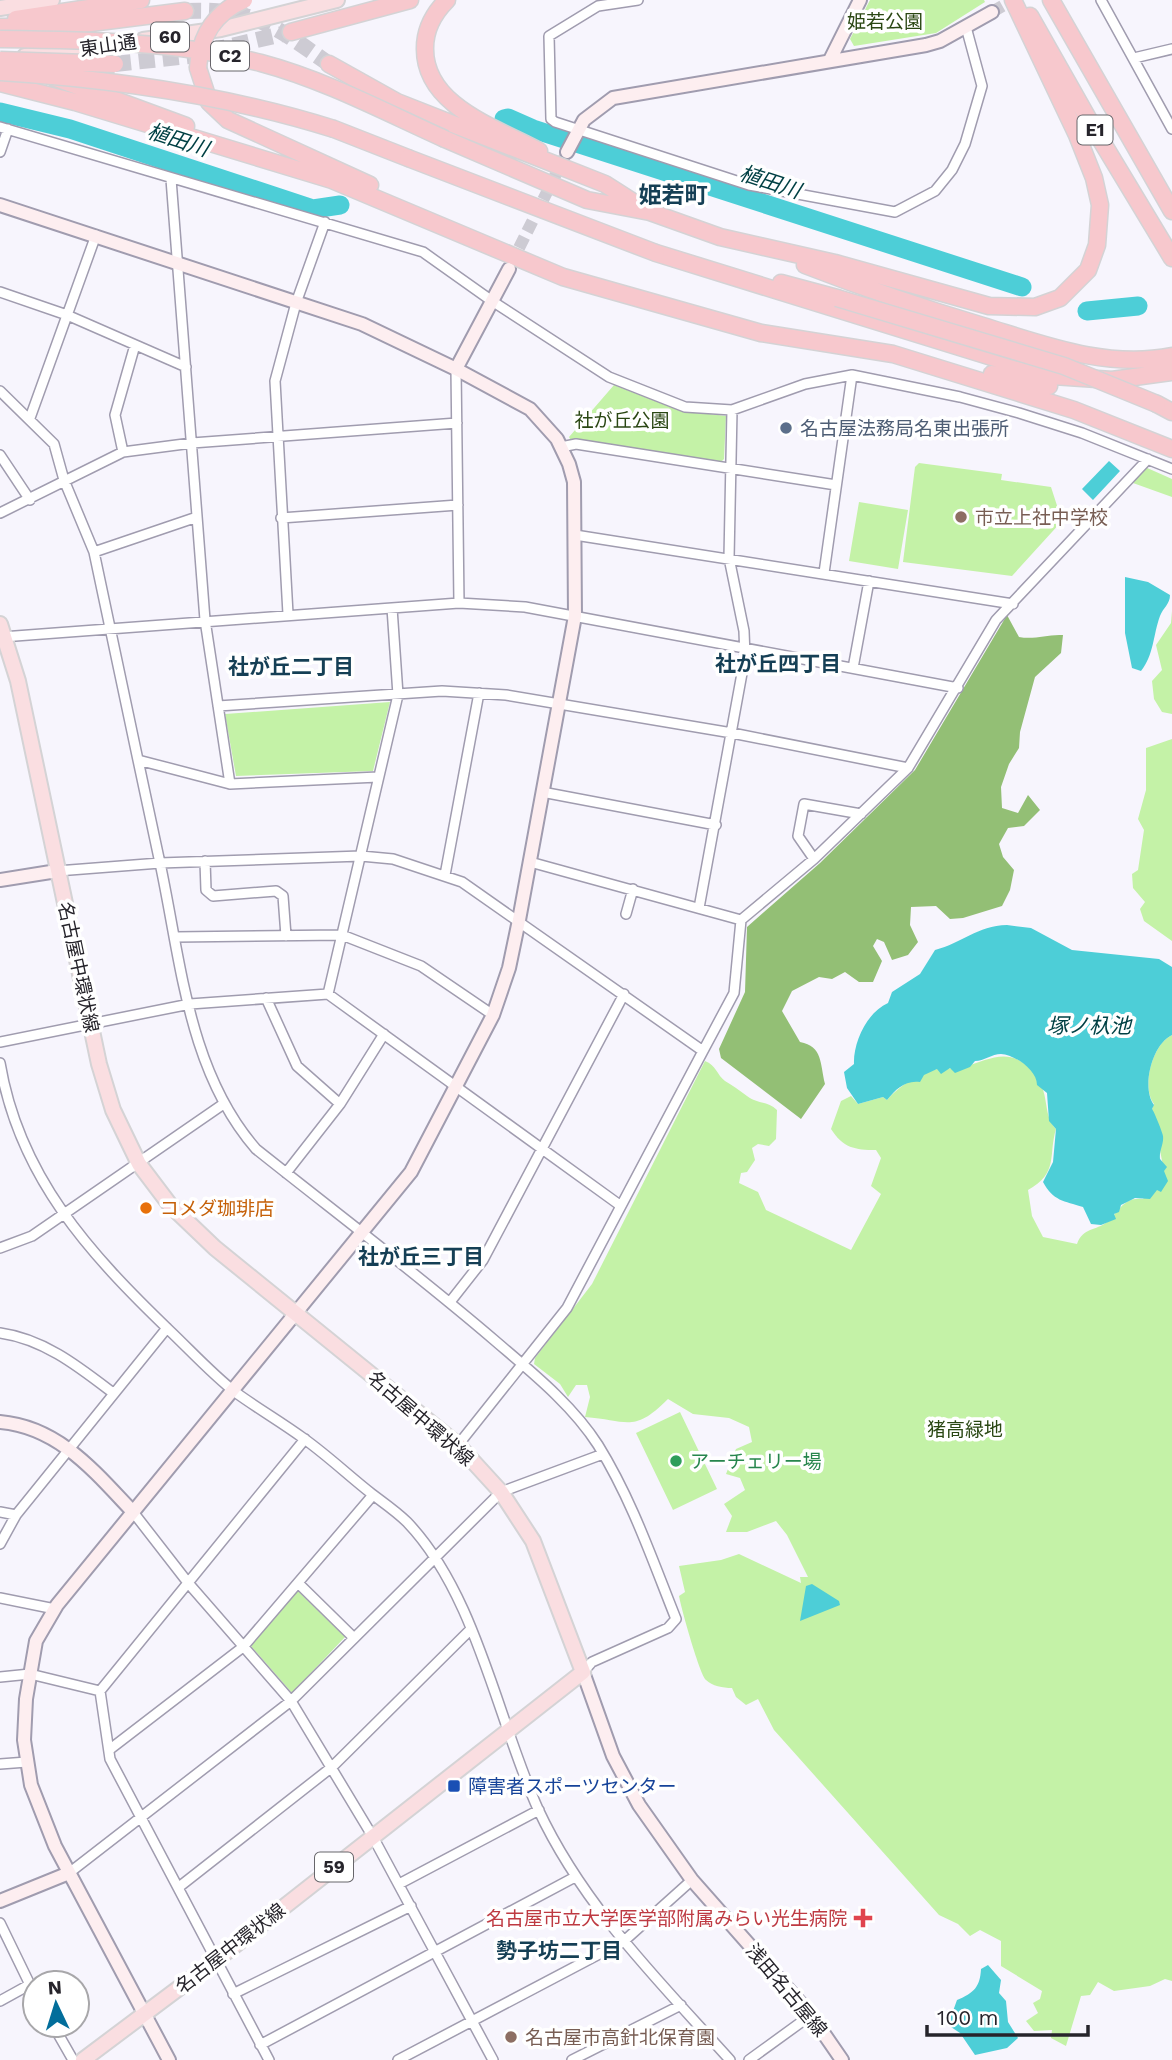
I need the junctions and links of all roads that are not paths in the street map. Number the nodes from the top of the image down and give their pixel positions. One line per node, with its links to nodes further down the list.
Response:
1 (52, 0): 13 (main road)
2 (141, 0): 17 (highway)
3 (244, 0): 43 (highway, bridge)
4 (337, 0): 23 (main road, 東山通 / 60)
5 (410, 0): 20 (highway)
6 (447, 0): 37 (highway)
7 (638, 0): 33 (street)
8 (860, 0): 26 (street)
9 (1013, 0): 45 (highway)
10 (1022, 0): 47 (highway, E1)
11 (1051, 0): 40 (highway, E1)
12 (1101, 0): 24 (street)
13 (20, 2): 14 (main road)
14 (0, 8)
15 (185, 11): 18 (highway)
16 (992, 12): 19 (street)
17 (0, 21)
18 (0, 27)
19 (966, 27): 26 (street); 33 (street)
20 (291, 32)
21 (0, 39): 41 (highway, C2, bridge)
22 (1172, 50): 24 (street)
23 (34, 55): 25 (main road, 東山通 / 60); 36 (highway)
24 (1134, 58): 32 (street)
25 (0, 59): 27 (highway, bridge)
26 (830, 60): 33 (street)
27 (115, 64)
28 (329, 64): 37 (highway)
29 (0, 72): 46 (highway, C2, bridge)
30 (0, 83): 36 (highway)
31 (4, 128): 34 (street); 38 (street)
32 (1172, 129)
33 (576, 133): 35 (street)
34 (0, 152)
35 (567, 152)
36 (250, 154): 43 (highway)
37 (585, 177): 41 (highway)
38 (171, 179): 42 (street); 48 (street)
39 (0, 205): 44 (street)
40 (1172, 210)
41 (650, 212): 45 (highway)
42 (325, 222): 51 (street); 52 (street)
43 (433, 222): 55 (highway)
44 (96, 235): 48 (street); 53 (street)
45 (771, 251): 56 (highway)
46 (656, 253): 59 (highway); 62 (highway, bridge)
47 (1172, 258)
48 (177, 263): 52 (street); 57 (street)
49 (509, 268): 51 (street)
50 (0, 292): 53 (street)
51 (492, 301): 58 (street); 63 (street)
52 (296, 303): 58 (street); 66 (street)
53 (67, 315): 54 (street); 64 (street)
54 (135, 345): 57 (street); 70 (street)
55 (893, 354): 59 (highway); 69 (highway)
56 (1172, 356)
57 (186, 367): 67 (street)
58 (456, 369): 65 (street); 68 (street)
59 (1172, 372)
60 (852, 375): 63 (street); 72 (street); 76 (street)
61 (0, 391): 64 (street)
62 (1165, 408)
63 (732, 410): 73 (street)
64 (30, 418): 75 (street)
65 (457, 422): 66 (street); 78 (street)
66 (276, 435): 67 (street); 81 (street)
67 (192, 443): 70 (street); 80 (street)
68 (561, 447): 73 (street); 82 (street)
69 (1172, 450)
70 (123, 452): 75 (street)
71 (0, 454): 77 (street)
72 (1148, 459): 74 (street); 88 (street)
73 (729, 468): 76 (street); 84 (street)
74 (1172, 469)
75 (64, 480): 77 (street); 83 (street)
76 (836, 485): 85 (street)
77 (30, 500): 79 (street)
78 (458, 505): 81 (street); 87 (street)
79 (0, 513)
80 (197, 517): 83 (street); 92 (street)
81 (281, 518): 90 (street)
82 (575, 536): 84 (street); 91 (street)
83 (94, 552): 93 (street)
84 (729, 558): 85 (street); 95 (street)
85 (824, 573): 86 (street)
86 (869, 581): 88 (street); 96 (street)
87 (459, 603): 89 (street); 91 (street)
88 (1013, 604): 97 (street)
89 (392, 608): 90 (street); 99 (street)
90 (288, 614): 92 (street)
91 (575, 616): 95 (street); 100 (street)
92 (205, 620): 93 (street); 101 (street)
93 (113, 628): 94 (street); 103 (street)
94 (2, 633): 115 (main road, 名古屋中環状線)
95 (746, 647): 96 (street); 102 (street)
96 (853, 668): 97 (street)
97 (958, 688): 104 (street)
98 (479, 693): 99 (street); 100 (street); 116 (street)
99 (398, 695): 101 (street); 105 (street)
100 (559, 703): 102 (street); 107 (street)
101 (218, 706): 106 (street)
102 (732, 733): 104 (street); 109 (street)
103 (138, 760): 106 (street); 114 (street)
104 (908, 768): 108 (street)
105 (378, 777): 106 (street); 110 (street)
106 (230, 784)
107 (542, 792): 109 (street); 113 (street)
108 (861, 814): 111 (street); 111 (street)
109 (716, 825): 119 (street)
110 (361, 856): 112 (street); 116 (street); 123 (street)
111 (814, 859): 122 (street)
112 (205, 861): 114 (street); 124 (street)
113 (530, 862): 118 (street); 121 (street)
114 (160, 863): 115 (street); 125 (street)
115 (57, 871): 117 (street); 131 (main road, 名古屋中環状線)
116 (445, 874): 121 (street)
117 (0, 880)
118 (633, 889): 119 (street); 120 (street)
119 (699, 908): 122 (street)
120 (626, 914)
121 (519, 920): 127 (street); 130 (street)
122 (741, 920): 134 (street)
123 (342, 935): 124 (street); 126 (street); 130 (street)
124 (286, 936): 125 (street)
125 (176, 937): 129 (street)
126 (328, 994): 128 (street); 132 (street)
127 (624, 994): 134 (street); 139 (street)
128 (266, 998): 129 (street); 137 (street)
129 (190, 1004): 131 (street); 138 (street)
130 (493, 1016): 136 (street)
131 (90, 1023): 133 (street); 140 (main road, 名古屋中環状線)
132 (384, 1034): 136 (street); 137 (street)
133 (0, 1042)
134 (703, 1051): 142 (street)
135 (0, 1063): 143 (street)
136 (456, 1086): 139 (street); 144 (street)
137 (340, 1104): 141 (street)
138 (222, 1105): 140 (street); 141 (street)
139 (542, 1149): 142 (street); 146 (street)
140 (139, 1164): 143 (street); 147 (main road, 名古屋中環状線)
141 (286, 1173): 144 (street)
142 (621, 1206): 150 (street)
143 (62, 1214): 145 (street); 148 (street)
144 (362, 1231): 146 (street); 147 (street)
145 (0, 1248)
146 (450, 1301): 150 (street)
147 (297, 1312): 151 (street); 155 (main road, 名古屋中環状線)
148 (167, 1328): 151 (street); 152 (street)
149 (0, 1333): 152 (street)
150 (523, 1364): 155 (street); 157 (street)
151 (233, 1390): 154 (street); 161 (street)
152 (113, 1393): 156 (street)
153 (0, 1422): 156 (street)
154 (305, 1439): 159 (street); 166 (street)
155 (458, 1445): 158 (main road, 名古屋中環状線)
156 (69, 1449): 161 (street); 162 (street)
157 (603, 1454): 158 (street); 172 (street)
158 (501, 1492): 164 (street); 172 (main road, 名古屋中環状線)
159 (373, 1494): 164 (street); 165 (street)
160 (0, 1512): 162 (street)
161 (133, 1512): 166 (street); 168 (street)
162 (16, 1515): 163 (street)
163 (0, 1544)
164 (434, 1555): 169 (street); 170 (street)
165 (298, 1583): 170 (street); 171 (street)
166 (189, 1584): 171 (street); 175 (street)
167 (0, 1598): 168 (street)
168 (55, 1609): 173 (street)
169 (470, 1630): 177 (street); 181 (street)
170 (354, 1637): 176 (street)
171 (243, 1647): 176 (street); 178 (street)
172 (583, 1671): 177 (main road, 名古屋中環状線 / 59); 187 (street, 浅田名古屋線)
173 (30, 1674): 174 (street); 175 (street); 179 (street)
174 (0, 1677)
175 (100, 1691): 178 (street)
176 (291, 1701): 181 (street); 183 (street)
177 (506, 1730): 182 (street); 184 (main road, 名古屋中環状線 / 59)
178 (109, 1750): 183 (street)
179 (27, 1762): 180 (street); 185 (street)
180 (0, 1764)
181 (331, 1767): 184 (street); 189 (street)
182 (539, 1810): 186 (street); 188 (street)
183 (142, 1816): 185 (street); 189 (street)
184 (373, 1837): 188 (street); 195 (main road, 名古屋中環状線 / 59)
185 (69, 1872): 190 (street); 201 (street)
186 (575, 1877): 193 (street); 194 (street)
187 (692, 1880): 193 (street); 202 (street, 浅田名古屋線)
188 (399, 1884): 191 (street)
189 (179, 1887): 195 (street)
190 (0, 1901)
191 (411, 1906): 194 (street); 198 (street)
192 (0, 1923): 196 (street)
193 (624, 1941): 200 (street); 203 (street)
194 (435, 1952): 203 (street); 205 (street)
195 (215, 1961): 198 (street); 201 (main road, 名古屋中環状線 / 59)
196 (22, 1969)
197 (21, 1989): 199 (street)
198 (233, 1994): 205 (street)
199 (0, 2001)
200 (681, 2005): 212 (street); 213 (street)
201 (145, 2015): 207 (main road, 名古屋中環状線 / 59); 208 (street)
202 (811, 2015): 214 (street); 215 (street, 浅田名古屋線)
203 (472, 2021): 210 (street); 211 (street)
204 (61, 2039): 206 (street)
205 (260, 2045): 209 (street)
206 (74, 2060)
207 (83, 2060)
208 (169, 2060)
209 (269, 2060)
210 (398, 2060)
211 (493, 2060)
212 (572, 2060)
213 (730, 2060)
214 (750, 2060)
215 (842, 2060)

